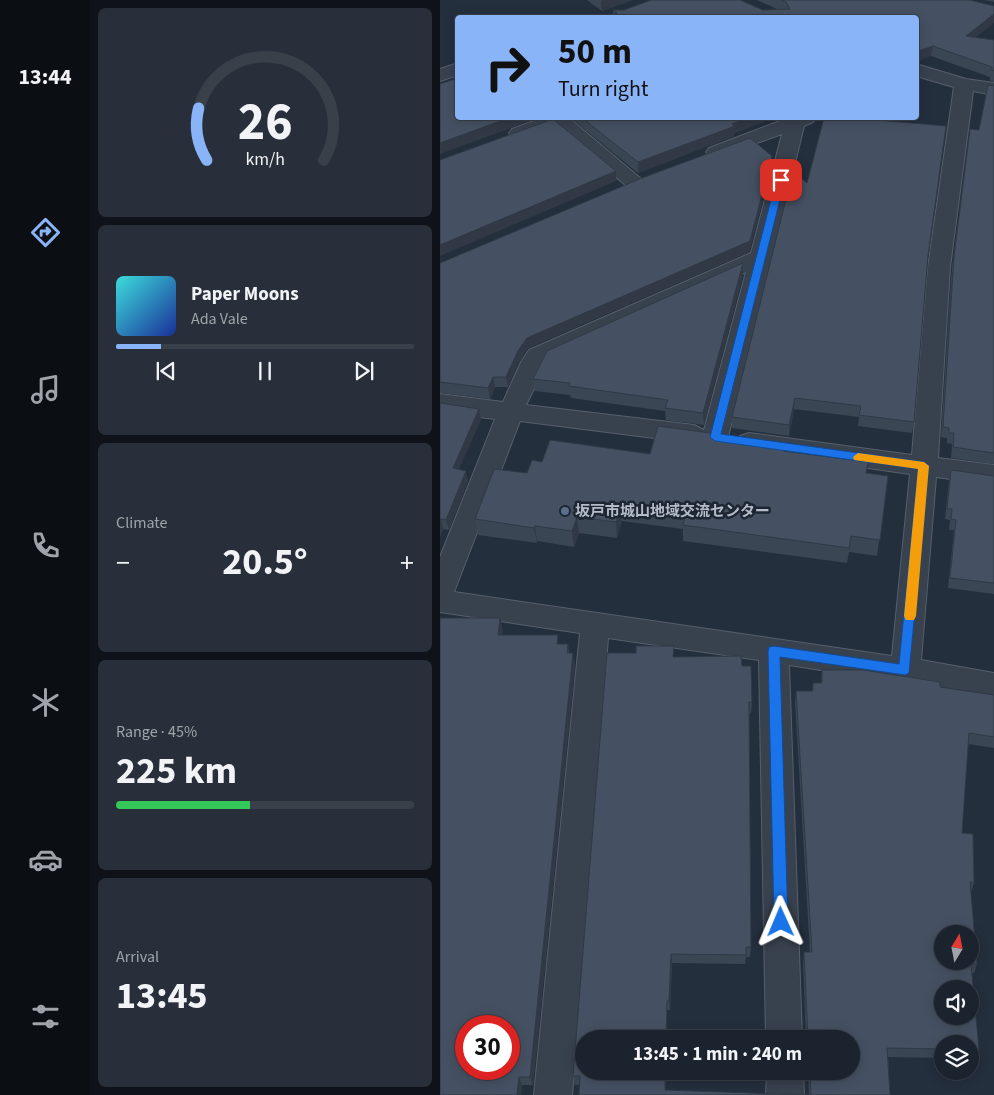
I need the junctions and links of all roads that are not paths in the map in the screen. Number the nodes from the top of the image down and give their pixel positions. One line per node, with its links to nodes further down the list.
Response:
1 (455, 70): 3 (street)
2 (919, 71): 4 (street)
3 (440, 75)
4 (964, 84): 5 (street); 16 (street)
5 (994, 88)
6 (553, 120): 9 (street)
7 (560, 120): 11 (street)
8 (800, 120): 10 (street); 12 (street)
9 (502, 139)
10 (697, 159)
11 (635, 183)
12 (762, 256): 14 (street); 15 (street)
13 (440, 403): 14 (street)
14 (511, 411): 15 (street); 18 (street)
15 (715, 437): 16 (street)
16 (924, 466): 17 (street); 22 (street)
17 (994, 475)
18 (440, 592)
19 (440, 601): 20 (street)
20 (595, 625): 21 (street); 26 (street)
21 (774, 651): 22 (street); 24 (street)
22 (905, 670): 23 (street)
23 (994, 685)
24 (784, 1030)
25 (785, 1080): 27 (street)
26 (553, 1095)
27 (785, 1095)

